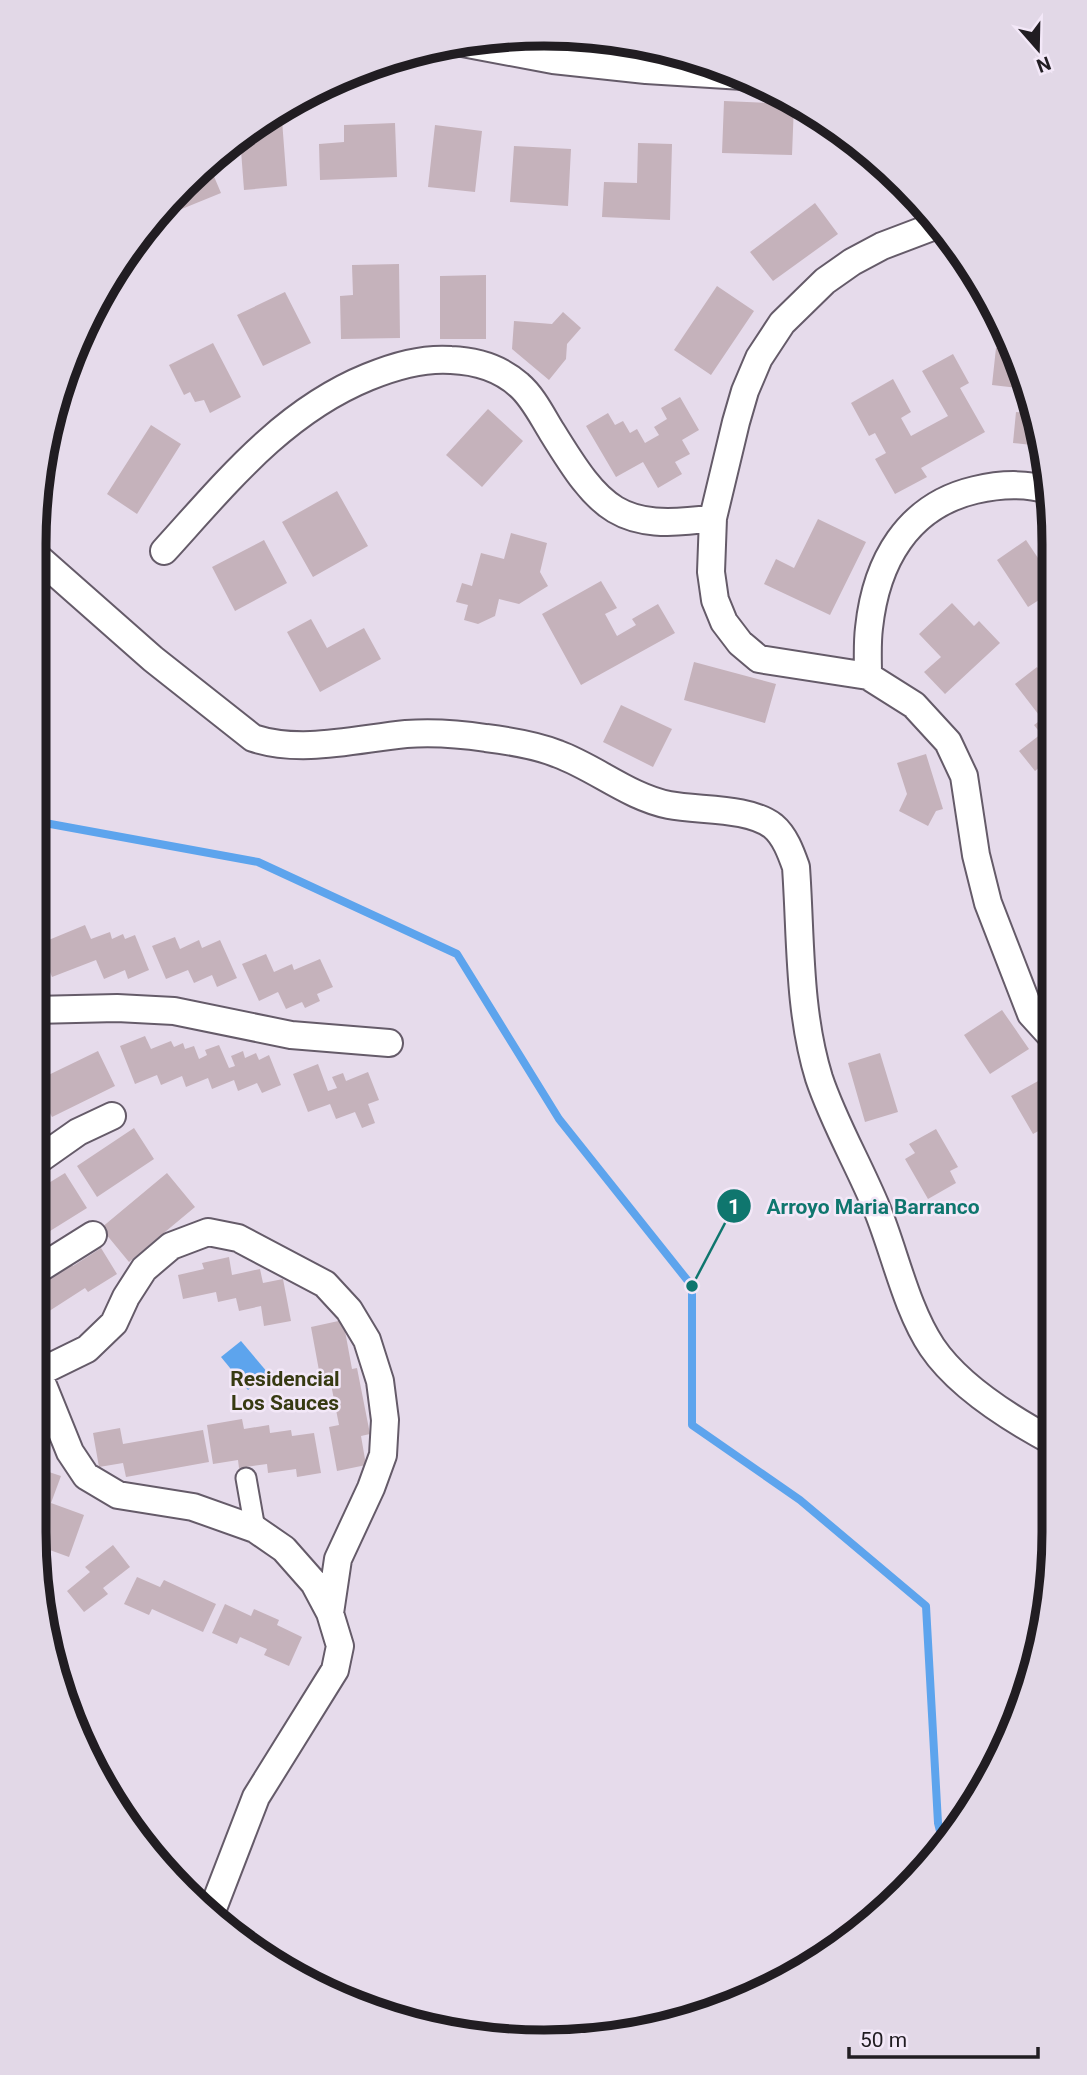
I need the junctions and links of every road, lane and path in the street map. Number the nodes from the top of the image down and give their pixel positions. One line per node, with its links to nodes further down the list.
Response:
1 (493, 49): 2 (street)
2 (652, 59): 3 (street)
3 (678, 64)
4 (929, 228): 6 (street)
5 (1038, 487): 9 (street)
6 (713, 518): 7 (street); 9 (street)
7 (164, 551)
8 (46, 565): 19 (street)
9 (868, 676): 11 (street)
10 (46, 1010): 12 (street)
11 (1042, 1026)
12 (389, 1042)
13 (112, 1116): 14 (street)
14 (46, 1155)
15 (93, 1235): 16 (street)
16 (46, 1264)
17 (46, 1363): 22 (street)
18 (46, 1392): 21 (street)
19 (1042, 1436)
20 (246, 1478): 21 (street)
21 (255, 1529): 22 (street)
22 (330, 1613): 23 (street)
23 (214, 1905)

